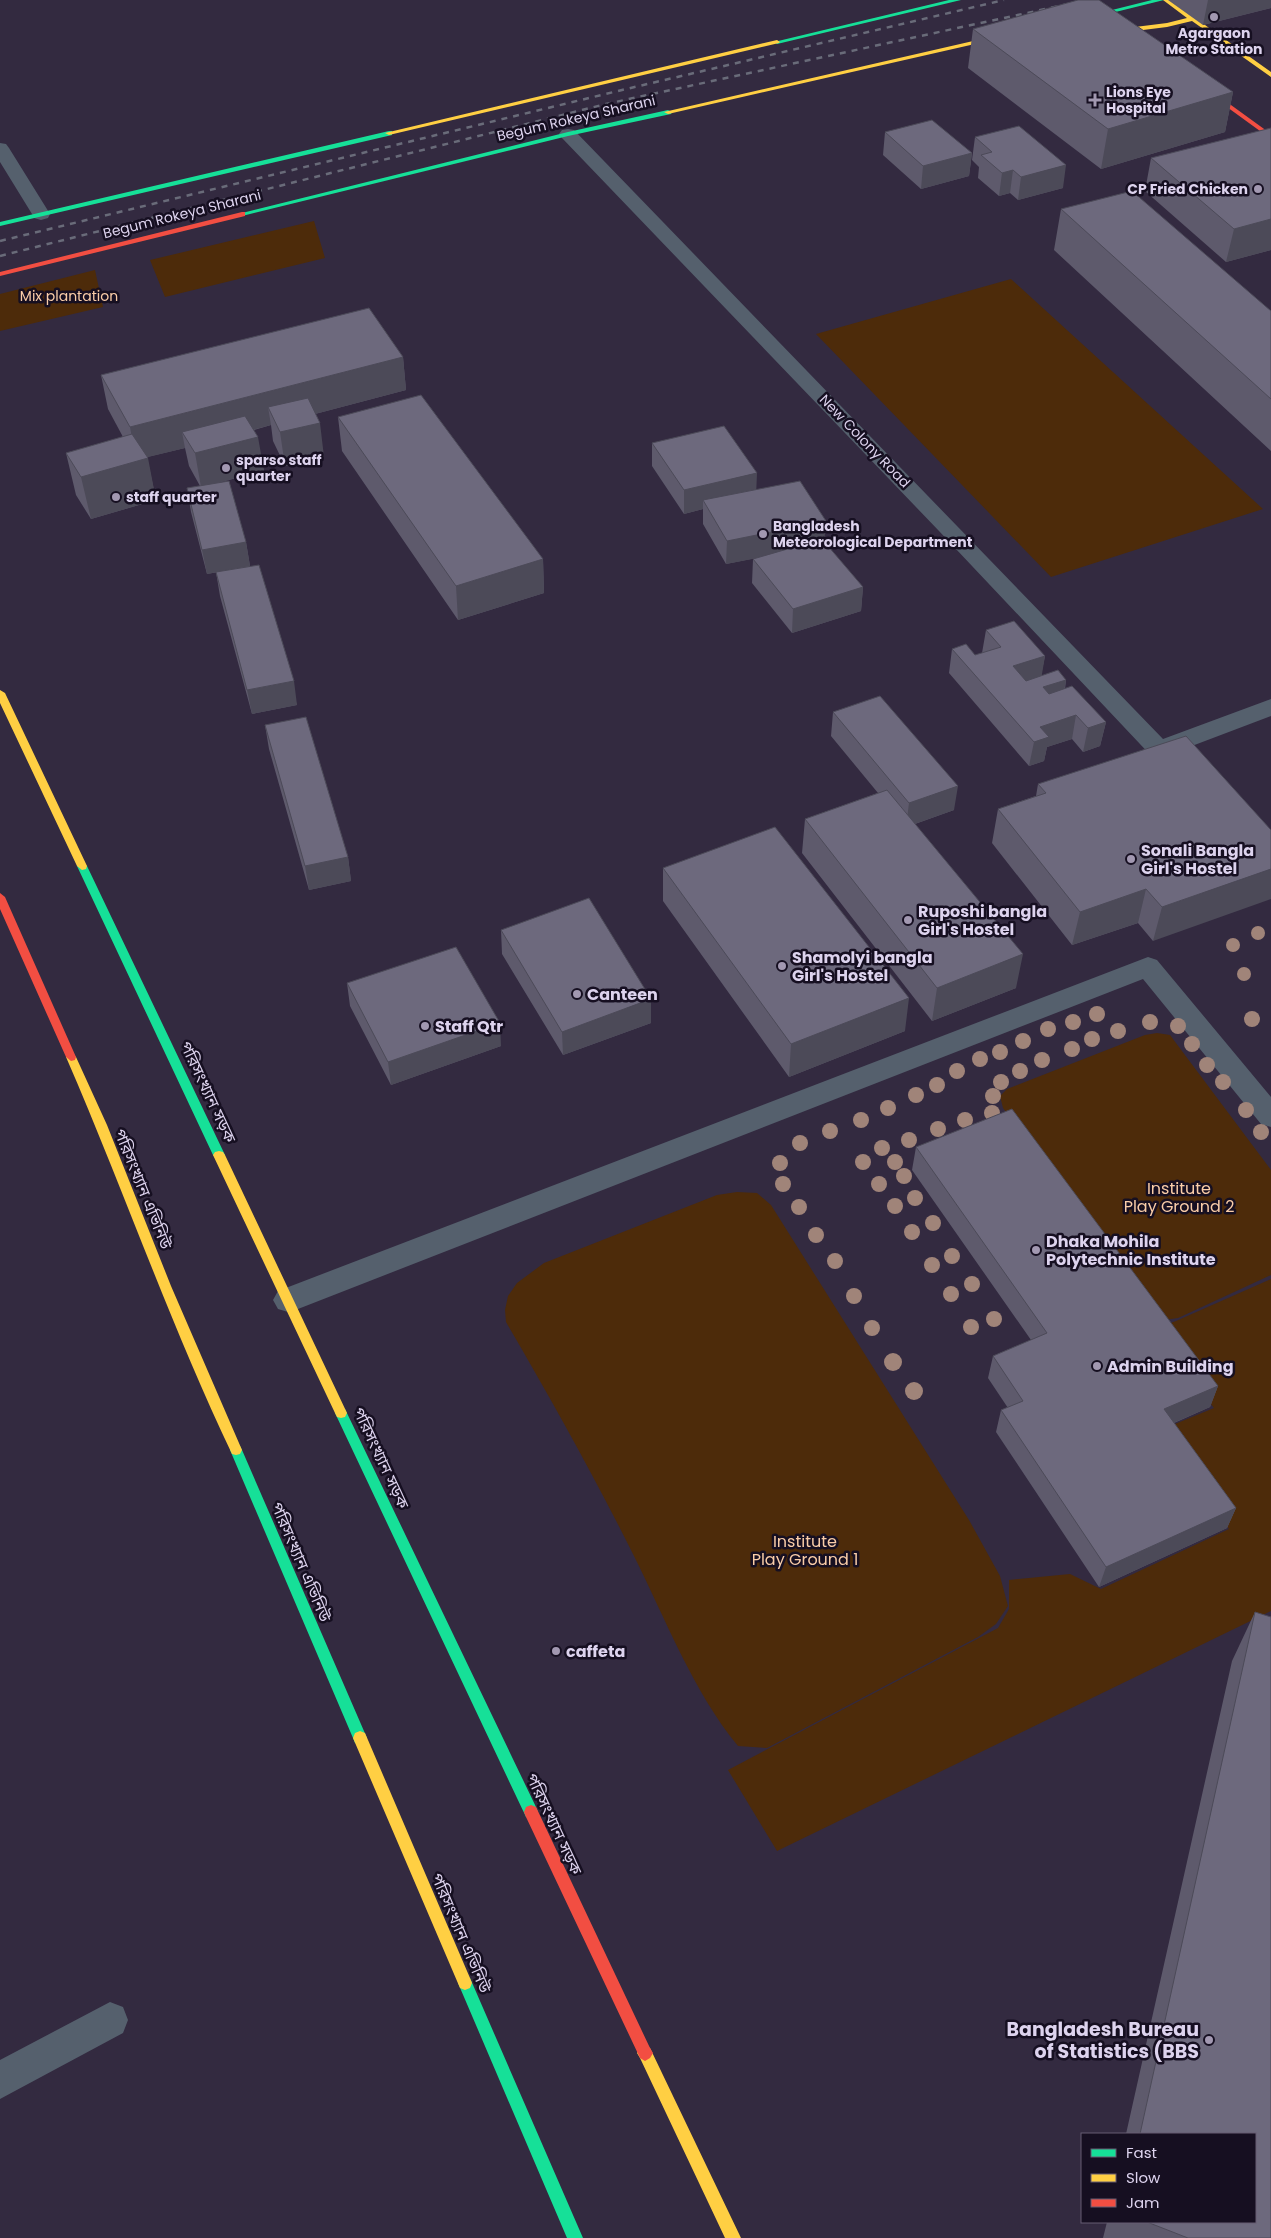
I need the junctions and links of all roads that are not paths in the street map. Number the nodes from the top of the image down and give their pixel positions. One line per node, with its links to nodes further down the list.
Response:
1 (958, 0): 13 (main road, Begum Rokeya Sharani)
2 (1161, 0): 5 (main road)
3 (1166, 0): 6 (main road)
4 (1271, 1): 6 (main road)
5 (1102, 13): 7 (main road); 10 (main road)
6 (1194, 20): 10 (main road); 11 (main road)
7 (1065, 22)
8 (1016, 34): 15 (main road, Begum Rokeya Sharani)
9 (1091, 34): 10 (main road)
10 (1131, 35)
11 (1271, 74)
12 (1191, 78): 16 (main road)
13 (536, 97): 14 (main road); 18 (main road, Begum Rokeya Sharani)
14 (549, 112)
15 (565, 130): 20 (main road, Begum Rokeya Sharani); 23 (street, New Colony Road)
16 (1271, 137)
17 (0, 148): 18 (street)
18 (41, 214): 19 (main road, Begum Rokeya Sharani)
19 (0, 224)
20 (0, 274)
21 (0, 693): 27 (main road, পরিসংখ্যান সড়ক)
22 (1271, 707): 23 (street)
23 (1159, 749): 24 (street, New Colony Road)
24 (1199, 791)
25 (0, 897): 30 (main road, পরিসংখ্যান এভিনিউ)
26 (1271, 1116): 27 (street)
27 (288, 1300): 31 (main road, পরিসংখ্যান সড়ক)
28 (110, 2020): 29 (street)
29 (0, 2080)
30 (575, 2238)
31 (732, 2238)

